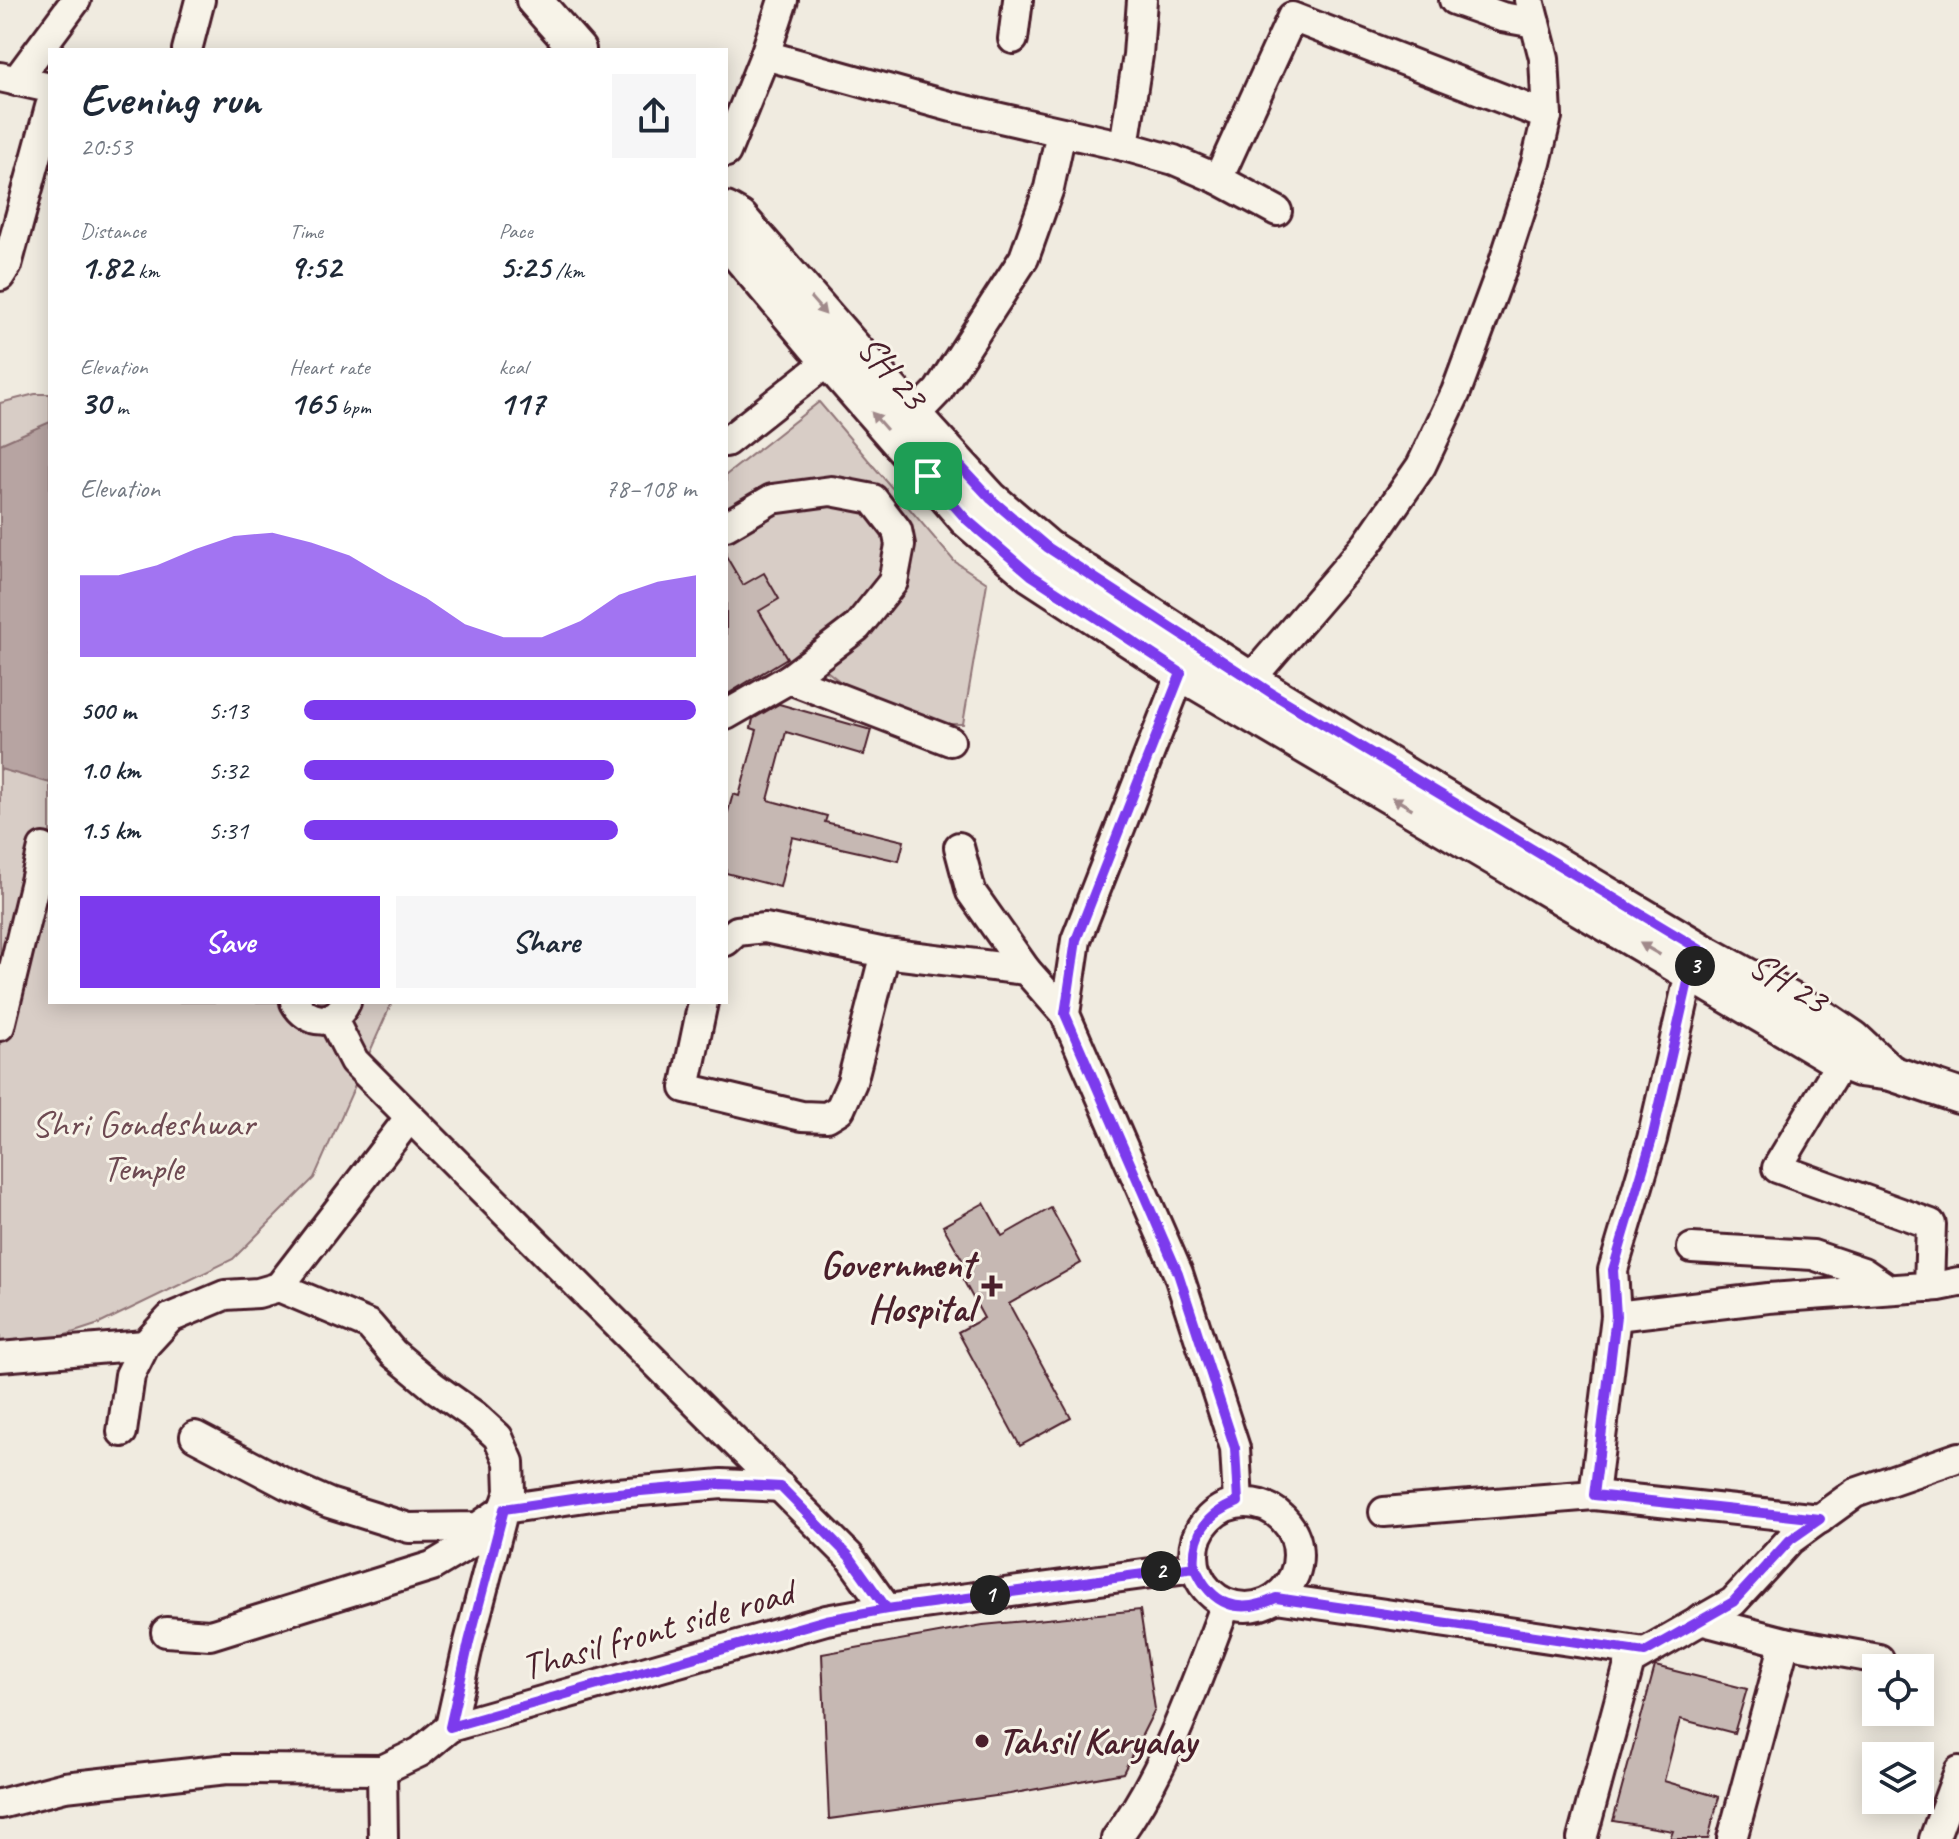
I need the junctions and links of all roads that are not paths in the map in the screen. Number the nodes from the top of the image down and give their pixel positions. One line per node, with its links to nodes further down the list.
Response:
1 (76, 0): 13 (street)
2 (200, 0): 10 (street)
3 (534, 0): 11 (main road)
4 (783, 0): 12 (street)
5 (1018, 0): 9 (street)
6 (1142, 0): 18 (street)
7 (1454, 0): 8 (street)
8 (1532, 11): 16 (street)
9 (1013, 39)
10 (188, 48)
11 (576, 48)
12 (765, 55): 17 (street); 19 (street)
13 (8, 79): 14 (street)
14 (48, 88)
15 (48, 114): 25 (street)
16 (1547, 116): 20 (street); 33 (street)
17 (1061, 132): 18 (street); 27 (street)
18 (1124, 146): 20 (street)
19 (728, 147)
20 (1218, 179): 22 (street)
21 (728, 211): 24 (main road)
22 (1277, 211)
23 (728, 241): 24 (main road)
24 (766, 268): 26 (main road)
25 (0, 276)
26 (840, 353): 27 (main road); 28 (street); 29 (main road, SH 23, one-way to 26)
27 (914, 416): 29 (main road)
28 (728, 440)
29 (939, 466): 31 (main road)
30 (728, 525): 32 (street)
31 (1189, 659): 33 (main road); 47 (street)
32 (789, 679): 34 (street); 35 (street)
33 (1240, 691): 41 (main road)
34 (728, 714)
35 (950, 741)
36 (959, 847): 42 (street)
37 (43, 848): 38 (street)
38 (38, 926): 48 (street)
39 (728, 939): 40 (street)
40 (885, 953): 42 (street); 44 (street)
41 (1697, 962): 45 (main road); 58 (street)
42 (1026, 970): 47 (street)
43 (296, 1004): 46 (street)
44 (703, 1004)
45 (1770, 1004): 49 (main road, SH 23); 50 (main road)
46 (339, 1010): 52 (street)
47 (1065, 1014): 66 (street)
48 (0, 1026)
49 (1841, 1062): 50 (main road, SH 23); 56 (street)
50 (1891, 1073): 51 (main road, SH 23)
51 (1959, 1096)
52 (410, 1117): 55 (street); 64 (street)
53 (1692, 1248): 57 (street)
54 (1959, 1282): 56 (street)
55 (279, 1287): 59 (street); 67 (street)
56 (1929, 1287): 57 (street)
57 (1888, 1289): 58 (street)
58 (1616, 1316): 65 (street)
59 (145, 1345): 60 (street); 61 (street)
60 (0, 1357)
61 (122, 1432)
62 (195, 1436): 67 (street)
63 (1959, 1457): 69 (street)
64 (781, 1487): 67 (street); 73 (street)
65 (1594, 1495): 68 (street); 69 (street)
66 (1238, 1502): 70 (street); 71 (street)
67 (504, 1509): 75 (street); 79 (street)
68 (1384, 1512)
69 (1820, 1519): 74 (street)
70 (1195, 1567): 72 (street); 73 (street, Thasil front side road)
71 (1276, 1598): 72 (street); 77 (street)
72 (1226, 1604): 84 (street)
73 (887, 1609): 79 (street, Thasil front side road)
74 (1700, 1620): 76 (street); 77 (street)
75 (166, 1632)
76 (1785, 1642): 78 (street); 86 (street)
77 (1645, 1652): 85 (street)
78 (1862, 1656)
79 (450, 1727): 80 (street)
80 (382, 1770): 82 (street); 83 (street)
81 (1959, 1771): 87 (street)
82 (0, 1804)
83 (383, 1839)
84 (1116, 1839)
85 (1582, 1839)
86 (1732, 1839)
87 (1934, 1839)

